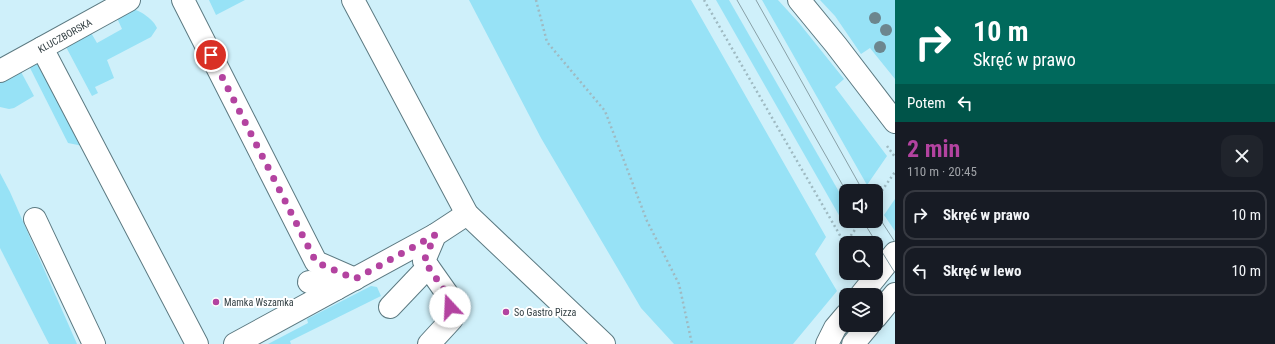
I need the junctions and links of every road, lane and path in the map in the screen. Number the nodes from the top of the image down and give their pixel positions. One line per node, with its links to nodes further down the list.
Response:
1 (129, 0): 7 (street, KLUCZBORSKA)
2 (183, 0): 18 (street)
3 (353, 0): 12 (street)
4 (536, 0): 32 (path)
5 (704, 0): 15 (path)
6 (799, 0): 9 (street)
7 (42, 48): 8 (street, KLUCZBORSKA); 28 (street)
8 (0, 71)
9 (895, 122)
10 (895, 172): 11 (path)
11 (883, 189)
12 (467, 214): 14 (street); 31 (street)
13 (35, 219): 27 (street)
14 (435, 235): 17 (street); 18 (street)
15 (839, 236)
16 (895, 253): 20 (street)
17 (428, 268): 23 (street); 30 (street)
18 (355, 279): 21 (street)
19 (309, 282): 21 (street)
20 (867, 288)
21 (336, 289): 29 (street)
22 (895, 294): 24 (street)
23 (390, 307)
24 (883, 309)
25 (839, 324): 33 (street)
26 (863, 332): 34 (street)
27 (94, 344)
28 (197, 344)
29 (235, 344)
30 (429, 344)
31 (604, 344)
32 (692, 344)
33 (827, 344)
34 (853, 344)

